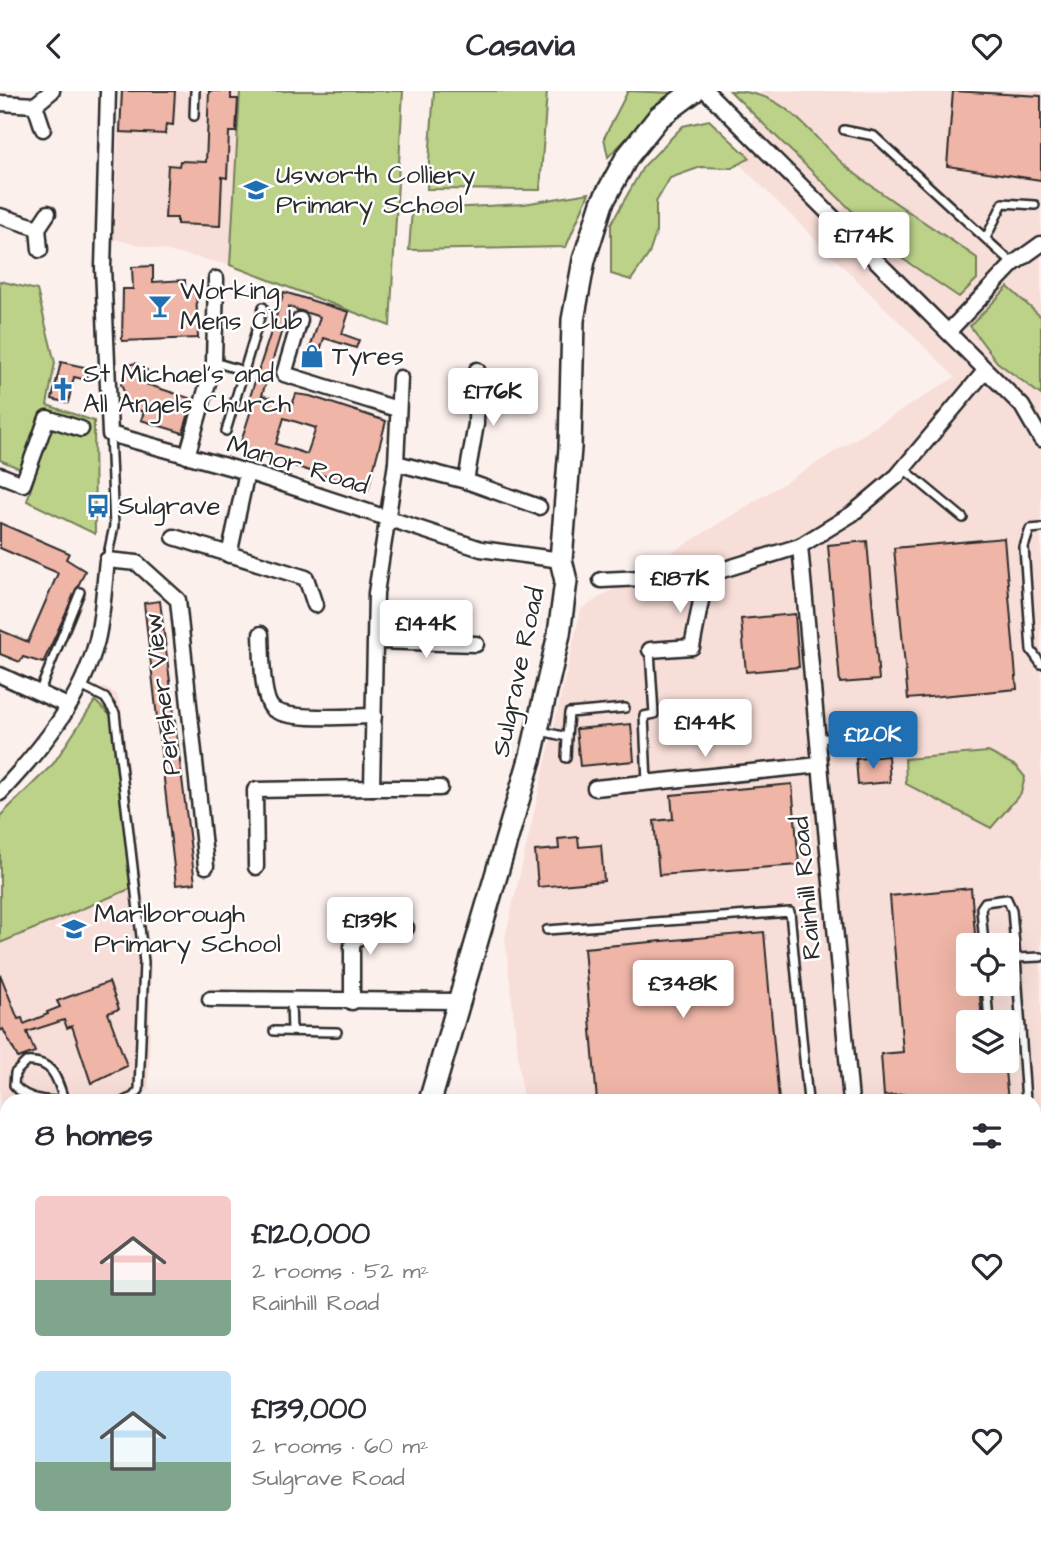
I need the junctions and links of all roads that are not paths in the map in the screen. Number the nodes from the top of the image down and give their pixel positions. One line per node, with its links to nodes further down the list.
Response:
1 (52, 91): 7 (street)
2 (108, 91): 31 (street)
3 (195, 91): 8 (lane)
4 (694, 91): 47 (street, Sulgrave Road)
5 (706, 91): 22 (street)
6 (0, 103): 7 (street)
7 (35, 105): 9 (street)
8 (194, 115)
9 (43, 129)
10 (844, 130): 15 (lane)
11 (1035, 205): 15 (lane)
12 (48, 213): 14 (street)
13 (0, 216): 14 (street)
14 (38, 228): 17 (street)
15 (987, 236): 18 (lane)
16 (1041, 244): 18 (street)
17 (40, 250)
18 (1013, 264): 22 (street)
19 (216, 279): 23 (street)
20 (264, 307): 25 (lane)
21 (300, 320): 28 (street)
22 (948, 332): 26 (street)
23 (214, 362): 25 (lane); 33 (street)
24 (477, 370): 38 (street)
25 (244, 371): 30 (lane)
26 (985, 371): 32 (street); 35 (street)
27 (400, 378): 28 (street)
28 (397, 409): 34 (street)
29 (81, 429): 37 (street)
30 (226, 431)
31 (110, 434): 33 (street, Manor Road); 46 (lane)
32 (1041, 439)
33 (187, 456): 36 (street, Manor Road)
34 (396, 463): 38 (street); 40 (street)
35 (904, 468): 41 (lane); 44 (street)
36 (247, 473): 40 (street, Manor Road); 45 (street)
37 (0, 475)
38 (466, 481): 39 (street)
39 (539, 507)
40 (387, 518): 47 (street, Manor Road); 53 (street)
41 (963, 518)
42 (1041, 528): 56 (lane)
43 (174, 537): 45 (street)
44 (800, 546): 48 (street); 66 (street, Rainhill Road)
45 (229, 555): 51 (street)
46 (107, 560): 58 (street); 74 (street, Pensher View)
47 (561, 560): 63 (street, Sulgrave Road)
48 (706, 575): 49 (street); 55 (street)
49 (601, 580)
50 (80, 592): 59 (lane)
51 (315, 605)
52 (261, 634): 62 (street)
53 (377, 641): 54 (street); 62 (street)
54 (476, 643)
55 (650, 650): 69 (lane)
56 (1041, 664)
57 (1, 679): 59 (street)
58 (81, 686): 60 (street); 93 (lane)
59 (39, 693): 60 (street)
60 (68, 706): 73 (street)
61 (625, 708): 65 (lane)
62 (374, 716): 70 (street)
63 (536, 730): 65 (lane); 85 (street, Sulgrave Road)
64 (882, 733): 66 (lane)
65 (567, 737): 67 (lane)
66 (817, 739): 68 (street, Rainhill Road)
67 (566, 758)
68 (819, 765): 69 (street); 96 (street, Rainhill Road)
69 (647, 782): 72 (street)
70 (372, 788): 71 (street); 75 (street)
71 (440, 788)
72 (595, 788)
73 (0, 793)
74 (206, 866)
75 (256, 867)
76 (406, 928): 86 (street)
77 (547, 930): 95 (lane)
78 (983, 933): 79 (lane)
79 (1014, 933)
80 (1041, 957): 81 (lane)
81 (1019, 958)
82 (1018, 996): 87 (lane)
83 (210, 999): 84 (street)
84 (291, 1001): 86 (street); 89 (lane)
85 (460, 1001): 86 (street); 94 (street, Sulgrave Road)
86 (352, 1002)
87 (1020, 1028): 97 (lane)
88 (274, 1031): 89 (lane)
89 (292, 1031): 90 (lane)
90 (337, 1032)
91 (21, 1094): 92 (lane)
92 (62, 1094)
93 (136, 1094)
94 (432, 1094)
95 (807, 1094)
96 (850, 1094)
97 (1025, 1094)

